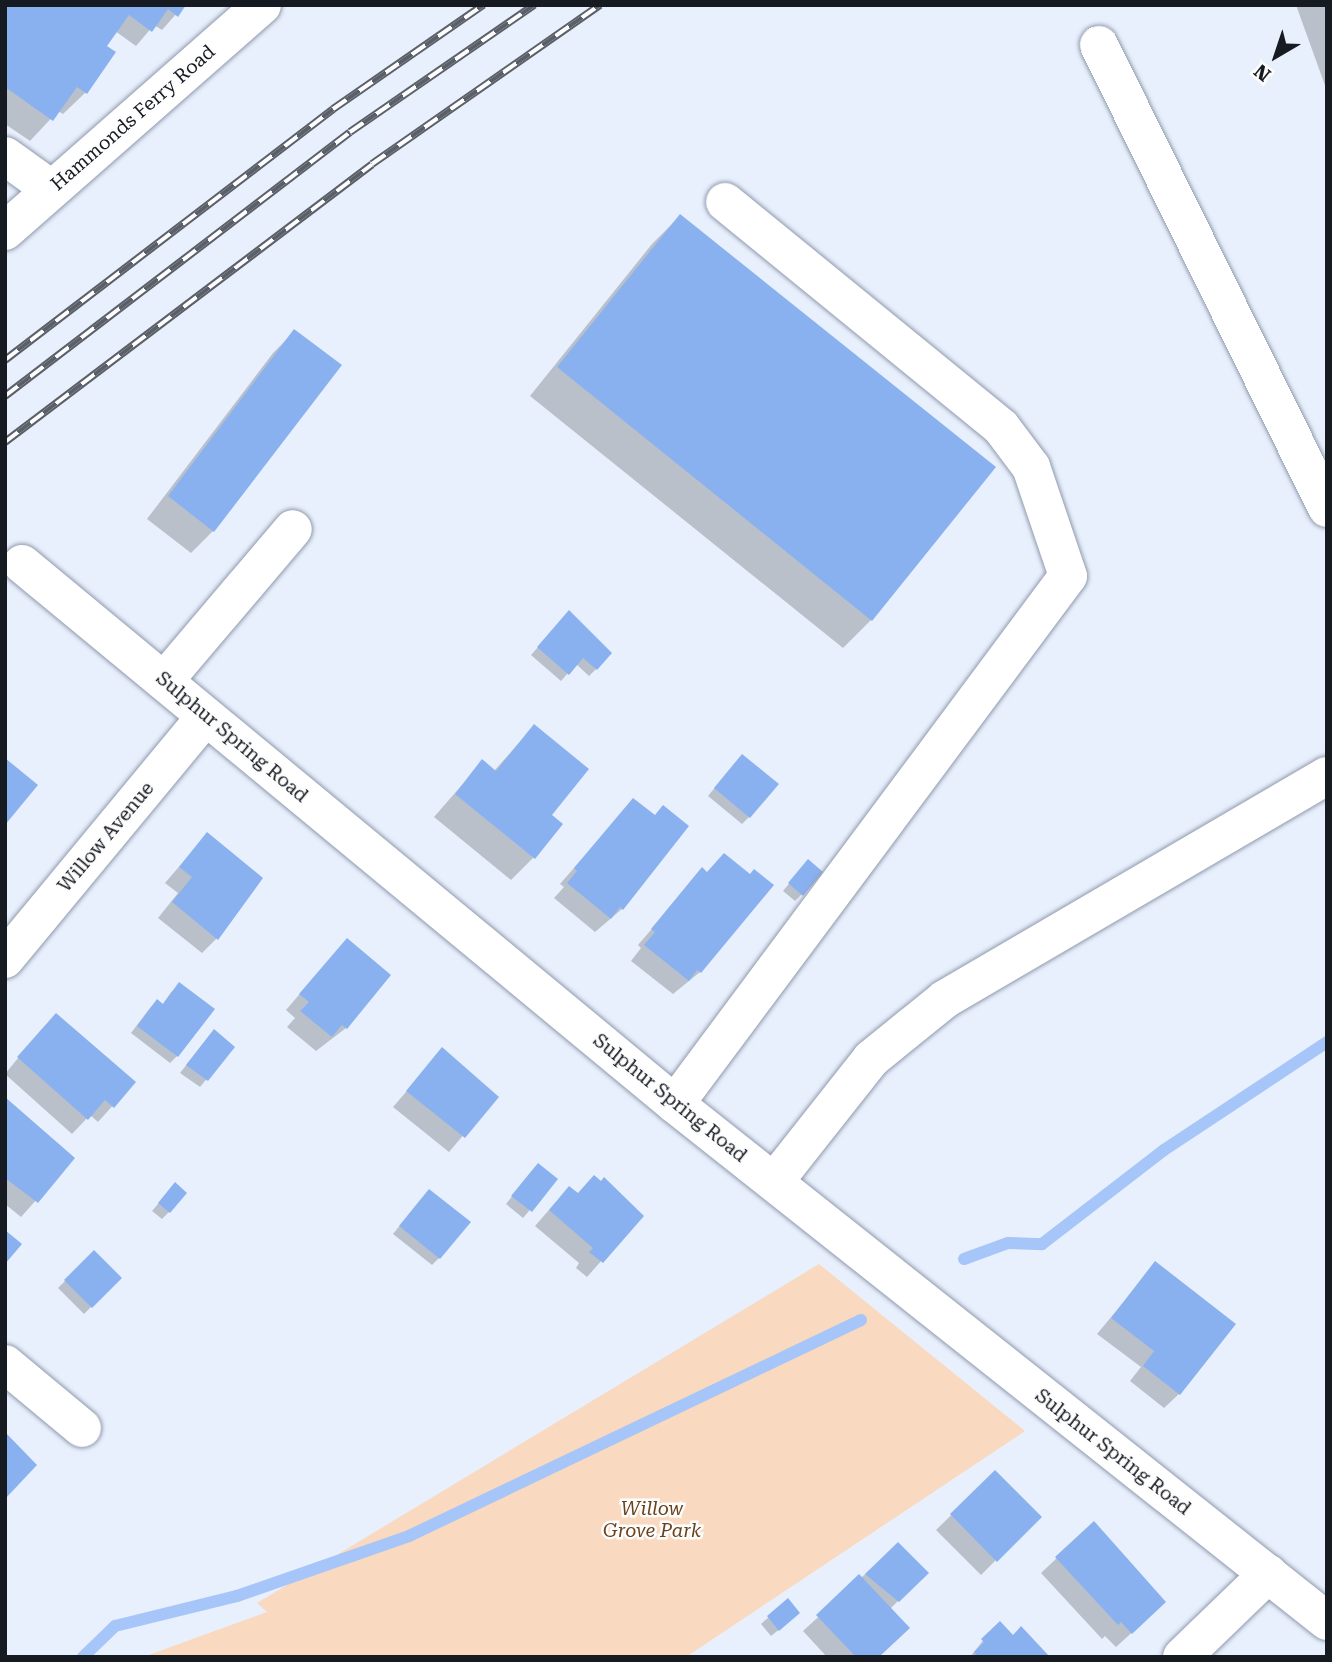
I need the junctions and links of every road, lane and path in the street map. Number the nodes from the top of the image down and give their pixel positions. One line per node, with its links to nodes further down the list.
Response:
1 (262, 5): 4 (street, Hammonds Ferry Road)
2 (1099, 46): 7 (street)
3 (5, 156): 4 (street)
4 (51, 189): 6 (street, Hammonds Ferry Road)
5 (725, 202): 14 (street)
6 (5, 231)
7 (1327, 508)
8 (293, 529): 10 (street)
9 (22, 564): 10 (street, Sulphur Spring Road)
10 (164, 681): 11 (street, Sulphur Spring Road)
11 (206, 716): 13 (street, Willow Avenue); 14 (street, Sulphur Spring Road)
12 (1327, 776): 15 (street)
13 (5, 959)
14 (675, 1104): 15 (street, Sulphur Spring Road)
15 (774, 1182): 18 (street, Sulphur Spring Road)
16 (5, 1364): 17 (street)
17 (82, 1428)
18 (1268, 1574): 19 (street, Sulphur Spring Road); 20 (street)
19 (1327, 1621)
20 (1182, 1657)

